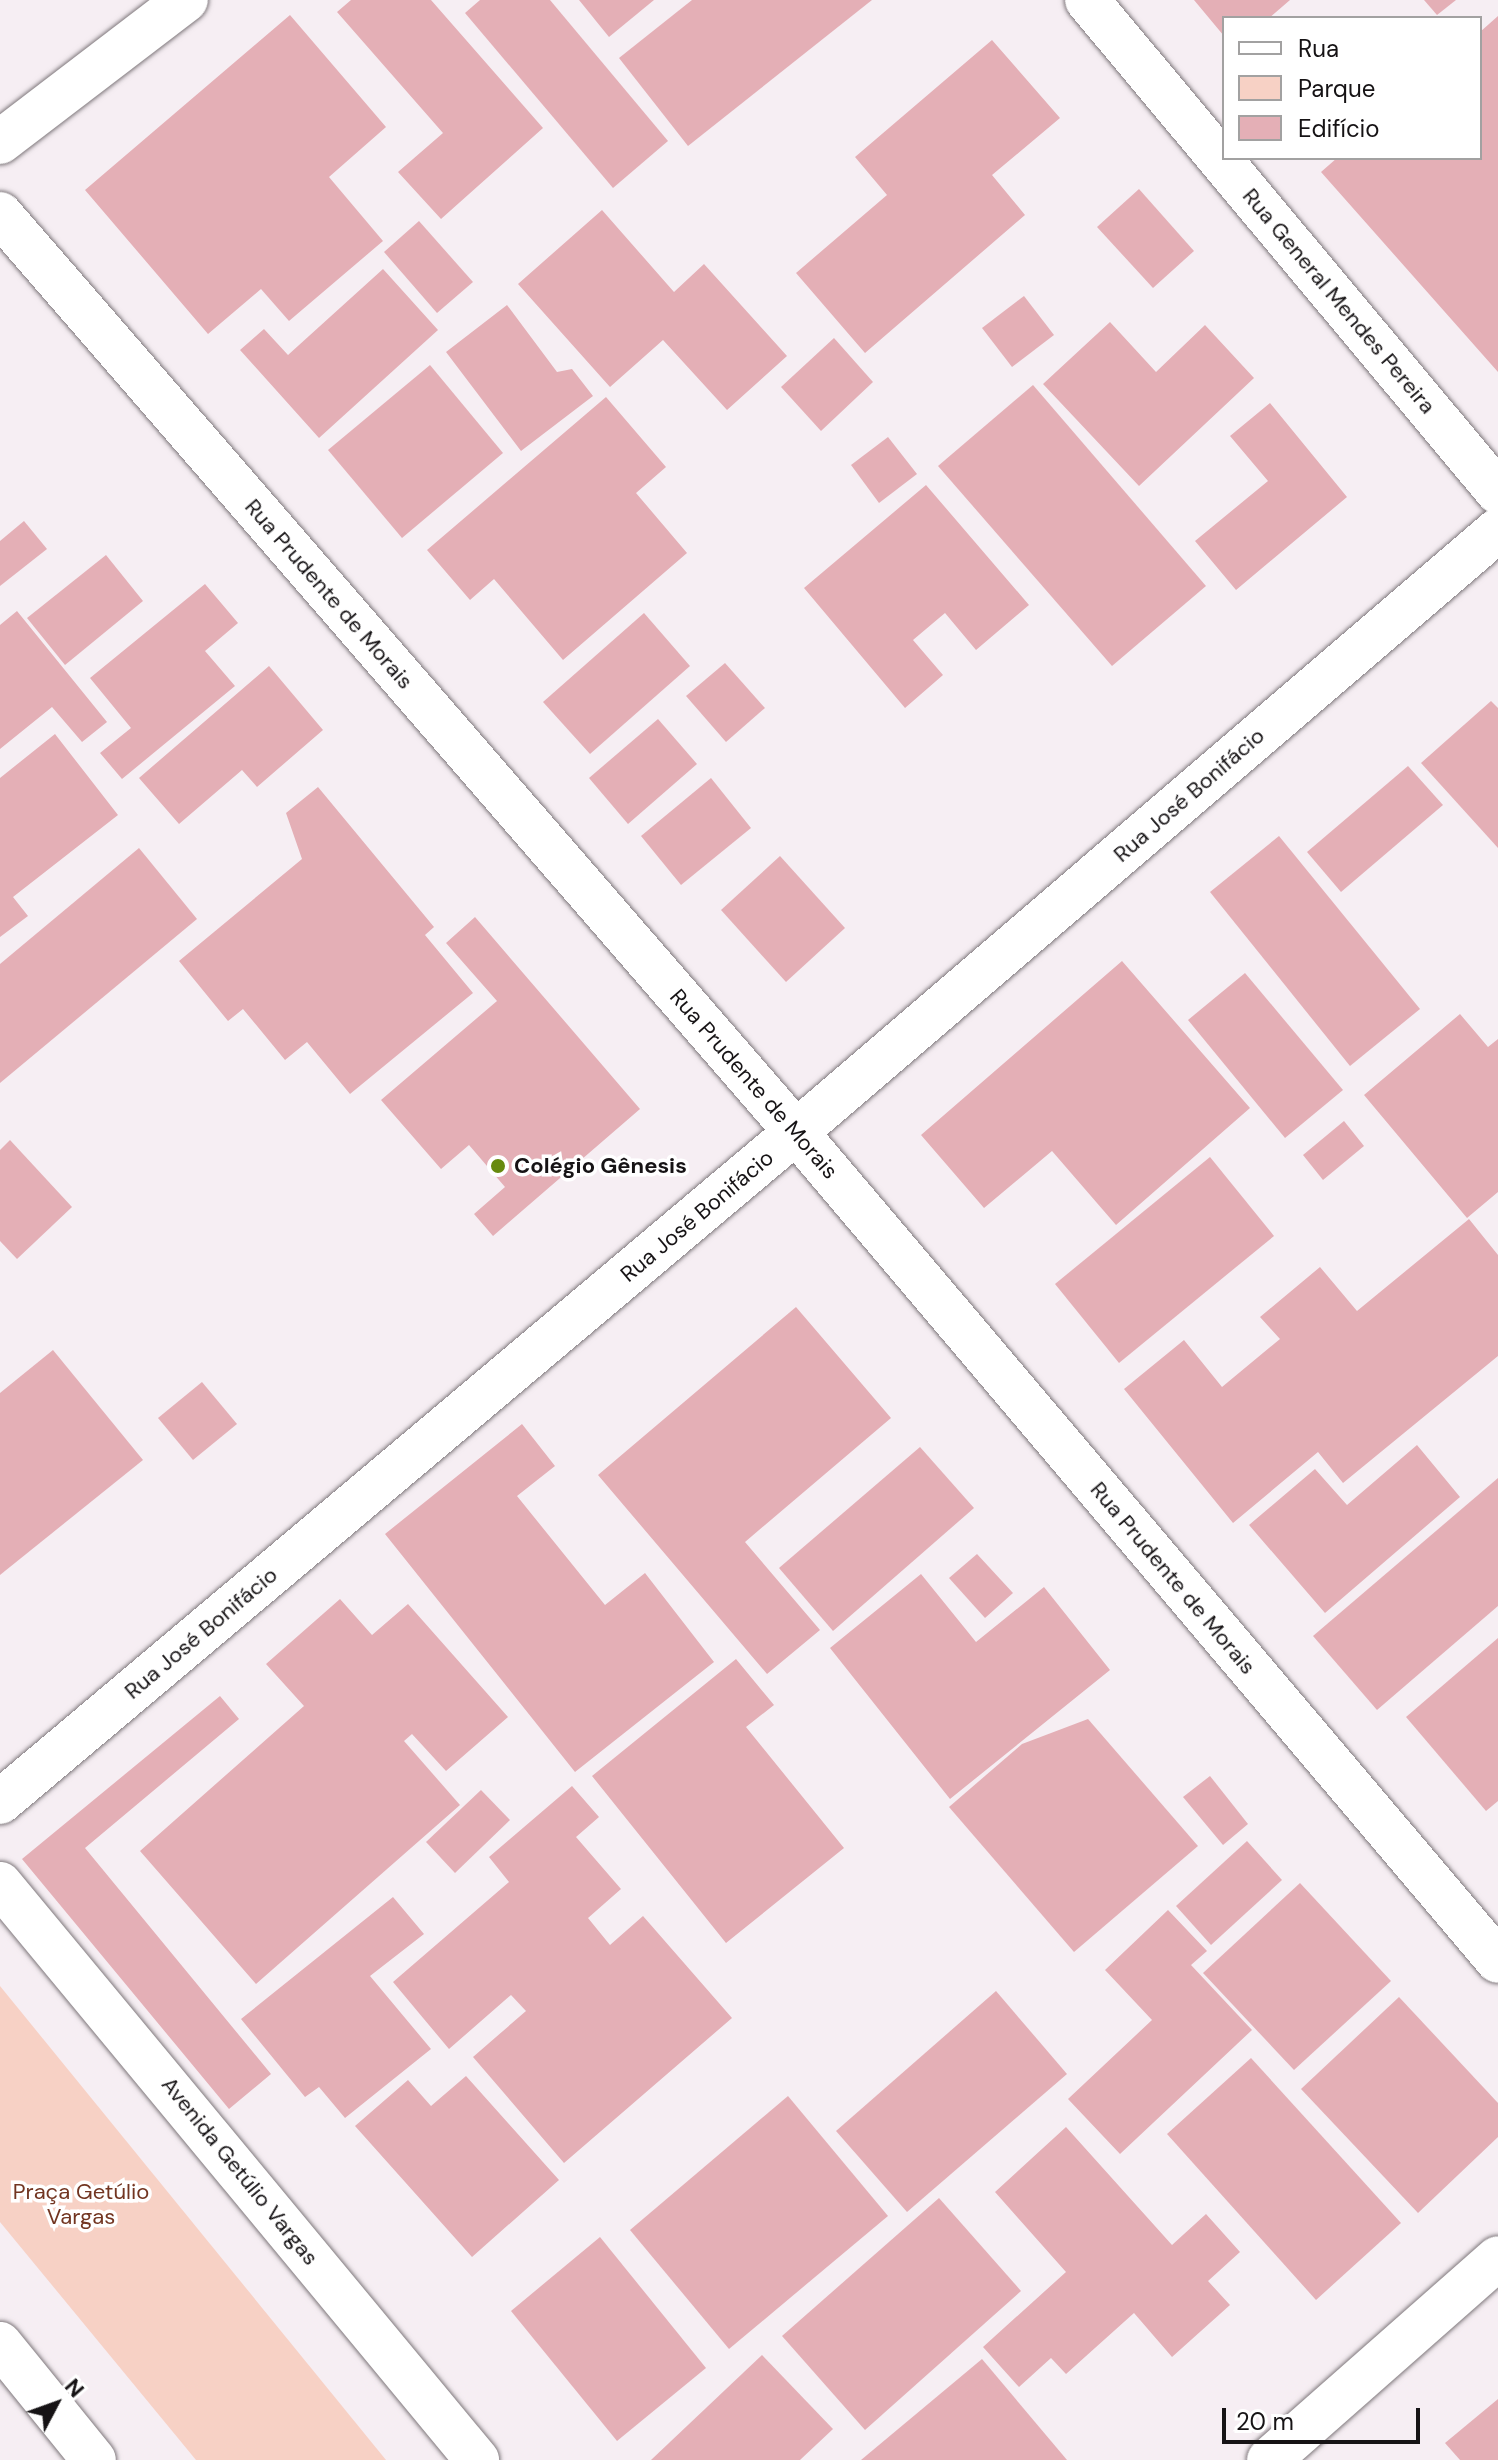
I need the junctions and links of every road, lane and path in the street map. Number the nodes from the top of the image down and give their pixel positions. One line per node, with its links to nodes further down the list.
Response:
1 (186, 0): 3 (street)
2 (1087, 0): 5 (street, Rua General Mendes Pereira)
3 (0, 142)
4 (0, 214): 7 (street, Rua Prudente de Morais)
5 (1498, 492)
6 (1498, 530): 7 (street, Rua José Bonifácio)
7 (796, 1132): 8 (street, Rua José Bonifácio); 10 (street, Rua Prudente de Morais)
8 (0, 1802)
9 (0, 1884): 14 (street, Avenida Getúlio Vargas)
10 (1498, 1961)
11 (1498, 2258): 15 (street)
12 (0, 2344): 13 (street)
13 (94, 2460)
14 (477, 2460)
15 (1269, 2460)

